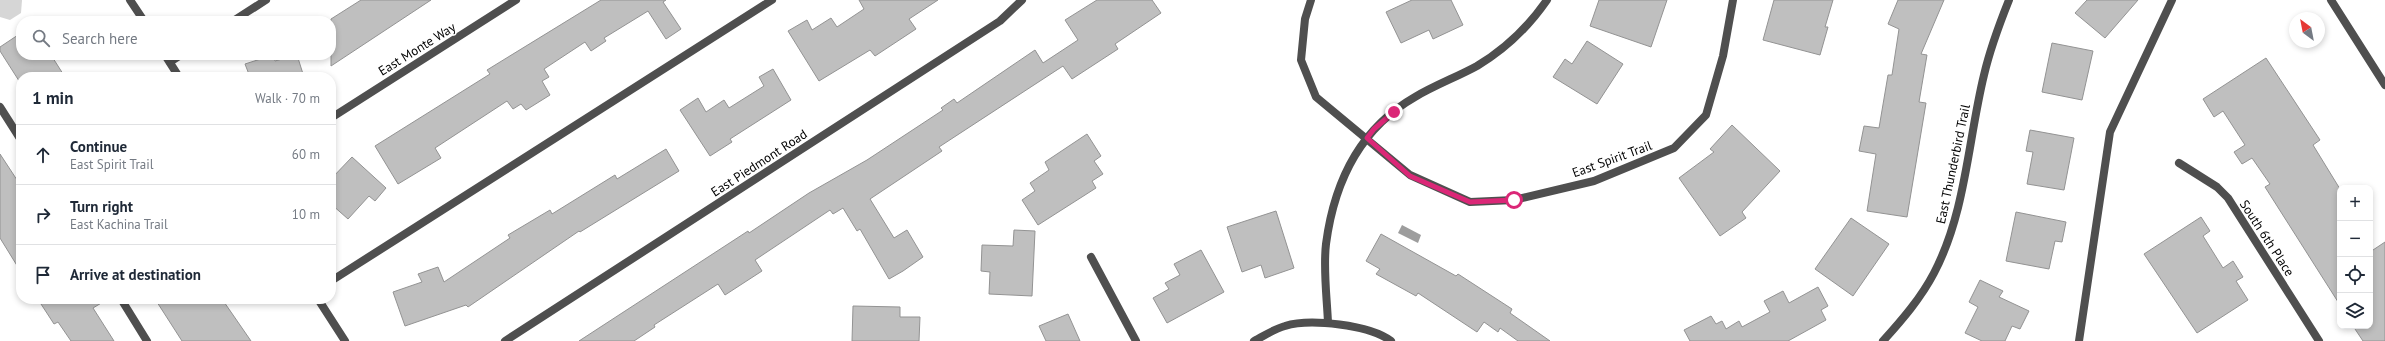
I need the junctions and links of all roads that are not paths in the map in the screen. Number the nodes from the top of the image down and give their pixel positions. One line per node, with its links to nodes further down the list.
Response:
1 (130, 0): 12 (street)
2 (266, 0): 13 (street)
3 (516, 0): 19 (street, East Monte Way)
4 (772, 0): 24 (street)
5 (1022, 0): 30 (street, East Piedmont Road)
6 (1311, 0): 21 (street)
7 (1547, 0): 21 (street)
8 (1733, 0): 21 (street, East Spirit Trail)
9 (2009, 0): 34 (street, East Thunderbird Trail)
10 (2172, 0): 35 (street)
11 (2331, 0): 17 (street)
12 (141, 16)
13 (241, 16)
14 (173, 60): 15 (street)
15 (170, 62): 16 (street)
16 (176, 72)
17 (2385, 85)
18 (0, 107): 20 (street)
19 (336, 115)
20 (16, 132)
21 (1367, 138): 27 (street)
22 (2179, 162): 36 (street, South 6th Place)
23 (1091, 257): 31 (street)
24 (336, 278)
25 (124, 304): 28 (street)
26 (321, 304): 29 (street)
27 (1328, 323): 32 (street); 33 (street)
28 (147, 341)
29 (345, 341)
30 (505, 341)
31 (1136, 341)
32 (1254, 341)
33 (1391, 341)
34 (1883, 341)
35 (2079, 341)
36 (2318, 341)

